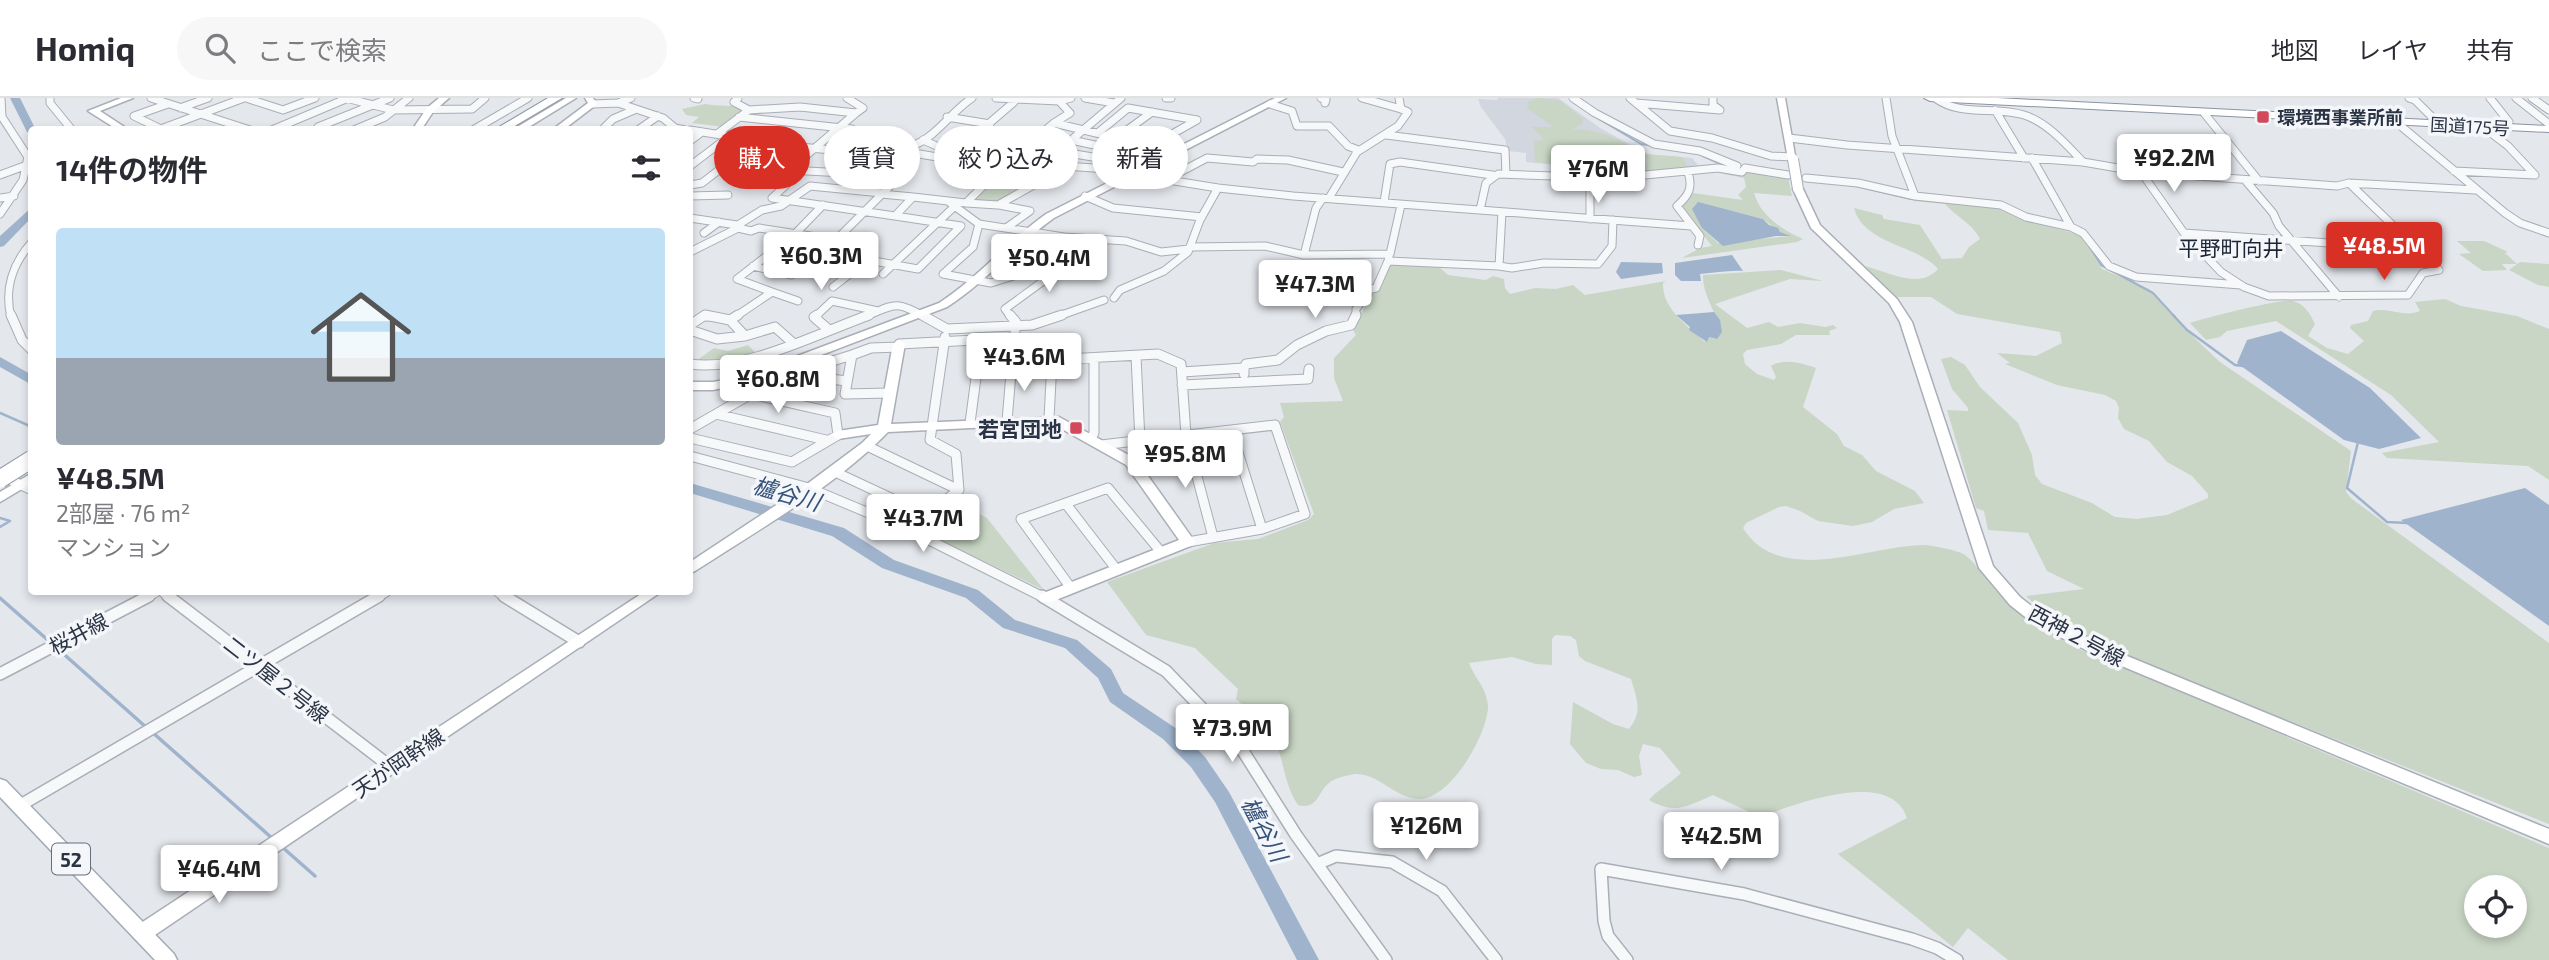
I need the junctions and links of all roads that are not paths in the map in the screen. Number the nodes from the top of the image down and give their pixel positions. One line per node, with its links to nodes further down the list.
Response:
1 (1, 98): 129 (street)
2 (50, 98): 74 (street)
3 (129, 98): 75 (street)
4 (151, 98): 48 (street)
5 (208, 98): 53 (street)
6 (245, 98): 49 (street); 63 (street)
7 (280, 98): 49 (street)
8 (315, 98): 49 (street)
9 (347, 98): 52 (street); 79 (street)
10 (390, 98): 52 (street)
11 (409, 98): 55 (street)
12 (445, 98): 56 (street)
13 (485, 98): 56 (street)
14 (528, 98): 84 (street)
15 (544, 98): 85 (highway)
16 (556, 98): 86 (highway)
17 (572, 98): 87 (street)
18 (631, 98): 46 (street)
19 (738, 98): 58 (street)
20 (847, 98): 61 (street)
21 (972, 98): 67 (street)
22 (996, 98): 44 (street)
23 (1071, 98): 42 (street)
24 (1085, 98): 47 (street)
25 (1121, 98): 47 (street)
26 (1166, 98): 27 (street)
27 (1171, 98)
28 (1282, 98): 50 (street)
29 (1362, 98): 54 (street)
30 (1399, 98): 54 (street)
31 (1573, 98): 123 (street)
32 (1713, 98): 43 (street)
33 (1781, 98): 109 (street, 西神２号線)
34 (1886, 98): 121 (street)
35 (1933, 98): 51 (highway, 国道175号)
36 (2490, 98): 71 (street)
37 (2516, 98): 101 (street)
38 (2527, 98): 65 (street)
39 (2532, 98): 59 (street)
40 (2413, 99): 68 (street)
41 (591, 101): 46 (street); 88 (street)
42 (1059, 101): 44 (street); 72 (street)
43 (1633, 101): 111 (street)
44 (1014, 102): 73 (street)
45 (2066, 102): 51 (highway, 国道175号); 62 (highway, 国道175号); 68 (highway, 国道175号)
46 (618, 103): 57 (street)
47 (1114, 103): 102 (street)
48 (168, 104): 53 (street); 76 (street)
49 (265, 104)
50 (1270, 104): 116 (street); 122 (street)
51 (2002, 105): 126 (street); 127 (street)
52 (371, 106): 55 (street); 80 (street)
53 (180, 108): 63 (street)
54 (1401, 109): 108 (street)
55 (393, 110): 56 (street); 69 (street)
56 (430, 110): 83 (street)
57 (634, 110): 64 (street); 89 (street)
58 (749, 110): 61 (street); 66 (street)
59 (2549, 110)
60 (1152, 112): 96 (street); 97 (street); 98 (street)
61 (856, 113): 93 (street)
62 (2204, 113): 70 (highway, 国道175号); 144 (street)
63 (200, 114): 77 (street); 78 (street)
64 (658, 116): 90 (street); 91 (street)
65 (2549, 116)
66 (739, 117): 92 (street); 99 (street)
67 (947, 117): 73 (street); 113 (street)
68 (2434, 118): 71 (highway, 国道175号)
69 (377, 120): 81 (street); 82 (street)
70 (2396, 122): 100 (highway, 国道175号); 132 (street)
71 (2509, 122): 101 (highway, 国道175号)
72 (1054, 123): 95 (street); 102 (street)
73 (990, 124): 94 (street)
74 (69, 126)
75 (118, 126)
76 (155, 126)
77 (169, 126)
78 (238, 126)
79 (281, 126)
80 (321, 126)
81 (363, 126)
82 (380, 126)
83 (419, 126)
84 (480, 126)
85 (495, 126)
86 (506, 126)
87 (523, 126)
88 (561, 126)
89 (606, 126)
90 (644, 126)
91 (670, 126)
92 (727, 126)
93 (841, 126)
94 (987, 126)
95 (1050, 126)
96 (1106, 126)
97 (1133, 126)
98 (1186, 126)
99 (824, 127)
100 (2483, 127): 101 (highway, 国道175号); 132 (street)
101 (2549, 127)
102 (1082, 128): 103 (street); 106 (street)
103 (1092, 130)
104 (693, 131): 105 (street)
105 (702, 132): 107 (street); 110 (street)
106 (1078, 132)
107 (714, 134)
108 (1386, 135): 122 (street); 137 (street)
109 (1788, 138): 121 (street); 125 (street, 西神２号線)
110 (693, 139)
111 (1718, 140): 123 (street); 125 (street)
112 (824, 141): 117 (street)
113 (923, 141): 114 (street); 120 (street)
114 (920, 142)
115 (810, 145): 117 (street)
116 (1188, 145)
117 (818, 146): 118 (street); 124 (street)
118 (824, 147)
119 (714, 148): 128 (street)
120 (934, 148)
121 (1896, 149): 126 (street); 163 (street)
122 (1358, 150): 133 (street)
123 (1700, 151): 130 (street)
124 (810, 153)
125 (1792, 158): 145 (street, 西神２号線, bridge)
126 (2028, 158): 127 (street); 187 (street)
127 (2083, 162): 135 (street)
128 (693, 164)
129 (27, 165): 138 (street); 159 (street)
130 (1745, 168): 134 (street); 140 (street)
131 (1188, 170): 133 (street)
132 (2454, 171): 156 (street)
133 (1343, 172): 165 (street)
134 (1688, 172): 142 (street); 185 (street)
135 (2141, 172): 143 (street); 191 (street)
136 (714, 174): 147 (street)
137 (1506, 174): 139 (street); 142 (street)
138 (0, 175)
139 (1492, 175): 167 (street); 173 (street)
140 (1788, 175)
141 (824, 176): 149 (street)
142 (1590, 177): 180 (street)
143 (2245, 180): 144 (street); 195 (street)
144 (2259, 181): 146 (street)
145 (1802, 183): 163 (street); 289 (street, 西神２号線)
146 (2349, 183): 156 (street); 199 (street)
147 (693, 184)
148 (1188, 184): 150 (street)
149 (814, 186): 157 (street); 166 (street)
150 (1218, 188): 165 (street); 178 (street)
151 (782, 189): 166 (street)
152 (886, 189): 157 (street)
153 (980, 189): 168 (street)
154 (1026, 189): 171 (street)
155 (1101, 189): 162 (street)
156 (2476, 190): 192 (street)
157 (882, 193): 161 (street); 174 (street)
158 (728, 195): 160 (street)
159 (14, 196): 164 (street); 176 (street)
160 (693, 196)
161 (913, 197): 169 (street); 177 (street)
162 (1085, 197): 178 (street); 189 (street)
163 (1914, 197): 187 (street)
164 (0, 198)
165 (1326, 198): 167 (street); 201 (street)
166 (788, 201): 170 (street); 186 (street)
167 (1384, 202): 172 (street)
168 (966, 203): 169 (street); 171 (street)
169 (952, 204): 183 (street); 184 (street)
170 (824, 205): 174 (street); 193 (street)
171 (998, 205): 188 (street)
172 (1401, 205): 173 (street); 202 (street)
173 (1480, 210): 175 (street)
174 (864, 212): 177 (street); 193 (street)
175 (1502, 212): 180 (street); 205 (street)
176 (0, 214)
177 (895, 216): 183 (street)
178 (1202, 217): 198 (street)
179 (693, 218): 182 (street)
180 (1590, 219): 181 (street)
181 (1613, 220): 185 (street); 205 (street)
182 (719, 222): 186 (street); 190 (street)
183 (937, 223): 203 (street); 203 (street)
184 (979, 224): 188 (street); 209 (street)
185 (1691, 226): 196 (street)
186 (738, 227): 193 (street); 200 (street)
187 (2071, 227): 210 (street)
188 (1006, 228): 189 (street)
189 (1028, 232): 194 (street); 209 (street)
190 (704, 233)
191 (2184, 233): 195 (street); 210 (street)
192 (2549, 233)
193 (795, 234): 204 (street)
194 (1064, 237): 198 (street); 206 (street)
195 (2293, 241): 199 (street); 213 (street)
196 (1698, 244)
197 (28, 245): 229 (street)
198 (1190, 248): 201 (street); 219 (street)
199 (2415, 249): 213 (street)
200 (693, 250)
201 (1304, 256): 202 (street)
202 (1389, 257): 205 (street); 236 (street)
203 (893, 264): 207 (street); 211 (street)
204 (753, 266): 208 (street); 212 (street)
205 (1499, 267)
206 (1033, 269): 209 (street); 219 (street)
207 (883, 274)
208 (792, 275)
209 (976, 281): 216 (street)
210 (2242, 285): 213 (street)
211 (833, 287)
212 (772, 292): 214 (street); 217 (street)
213 (2339, 297)
214 (798, 301)
215 (879, 311): 216 (street); 221 (street); 221 (street)
216 (920, 314): 222 (street); 242 (street)
217 (730, 320): 218 (street); 223 (street)
218 (693, 325)
219 (1016, 326): 222 (street); 224 (street)
220 (693, 329): 223 (street)
221 (829, 330): 227 (street)
222 (947, 330): 226 (street)
223 (746, 336): 227 (street)
224 (1014, 338): 225 (street); 234 (street)
225 (981, 340): 226 (street); 247 (street)
226 (944, 342): 228 (street); 248 (street)
227 (793, 343): 235 (street)
228 (899, 346): 230 (street); 243 (street)
229 (28, 348)
230 (852, 355): 239 (street); 239 (street)
231 (1136, 356): 232 (street); 238 (street); 255 (street)
232 (1094, 358): 233 (street); 256 (street)
233 (1052, 360): 234 (street); 245 (street)
234 (1012, 362): 246 (street)
235 (693, 364)
236 (1244, 368): 238 (street); 240 (street)
237 (1309, 369): 240 (street)
238 (1182, 372): 241 (street)
239 (847, 381): 243 (street)
240 (1245, 382): 241 (street)
241 (1182, 385): 252 (street)
242 (693, 386)
243 (890, 393): 250 (street)
244 (716, 414): 249 (street); 253 (street); 253 (street)
245 (1049, 419): 246 (street); 256 (street)
246 (1007, 421): 247 (street)
247 (970, 423): 248 (street)
248 (932, 426): 250 (street); 264 (street)
249 (693, 427)
250 (884, 428): 253 (street); 257 (street)
251 (1231, 430): 252 (street); 269 (street); 269 (street)
252 (1186, 435): 255 (street); 271 (street)
253 (832, 438): 254 (street)
254 (693, 439)
255 (1140, 441): 256 (street)
256 (1096, 442): 272 (street)
257 (867, 446): 261 (street); 264 (street)
258 (28, 453): 262 (highway)
259 (693, 458): 265 (street)
260 (28, 461): 262 (highway, bridge)
261 (833, 471): 265 (street); 268 (street)
262 (0, 475): 263 (street)
263 (28, 484): 266 (street)
264 (959, 490): 268 (street)
265 (807, 491): 270 (street); 274 (street)
266 (0, 498)
267 (1066, 504): 273 (street); 275 (street); 276 (street)
268 (927, 515): 270 (street)
269 (1262, 529): 271 (street)
270 (907, 530): 282 (street)
271 (1213, 537): 272 (street)
272 (1188, 542): 273 (street)
273 (1161, 552): 275 (street)
274 (693, 566)
275 (1117, 570): 276 (street)
276 (1071, 588): 282 (street)
277 (150, 595): 285 (street, 桜井線)
278 (167, 595): 284 (street, 二ツ屋２号線)
279 (381, 595): 284 (street)
280 (503, 595): 283 (street)
281 (650, 595): 283 (street, 天が岡幹線)
282 (1046, 598): 290 (street)
283 (579, 642): 286 (street, 天が岡幹線)
284 (259, 665): 286 (street, 二ツ屋２号線); 288 (street)
285 (0, 674)
286 (391, 767): 291 (street, 天が岡幹線)
287 (0, 786): 288 (street, 52)
288 (19, 806): 291 (street, 52)
289 (2549, 837)
290 (1317, 864): 293 (street); 294 (street)
291 (142, 933): 292 (street, 52)
292 (167, 960)
293 (1386, 960)
294 (1496, 960)
295 (1627, 960): 296 (street)
296 (1957, 960)

